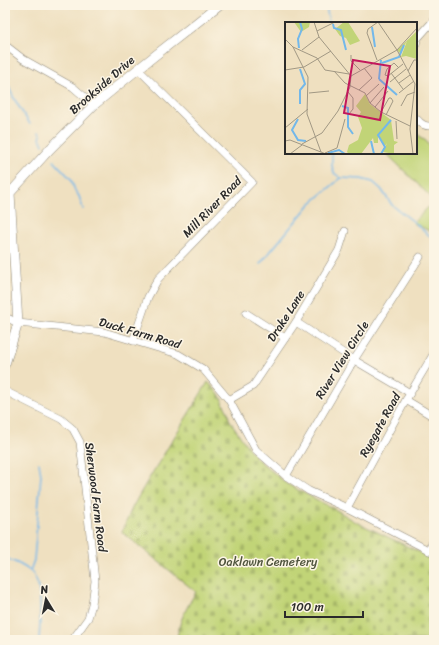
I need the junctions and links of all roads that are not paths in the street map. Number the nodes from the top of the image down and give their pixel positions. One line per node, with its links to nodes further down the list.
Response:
1 (219, 5): 5 (main road, Brookside Drive)
2 (434, 20): 3 (street)
3 (417, 39)
4 (5, 45): 6 (street)
5 (138, 69): 6 (main road, Brookside Drive); 17 (street, Mill River Road)
6 (94, 105): 9 (main road, Brookside Drive)
7 (417, 119): 8 (street)
8 (432, 126)
9 (8, 191): 15 (main road)
10 (345, 231): 14 (street, Drake Lane)
11 (420, 257): 19 (street, River View Circle)
12 (246, 313): 16 (street)
13 (5, 317): 15 (street, Duck Farm Road)
14 (296, 322): 16 (street, Drake Lane); 19 (street)
15 (18, 323): 17 (street, Duck Farm Road); 20 (main road)
16 (285, 338): 23 (street, Drake Lane)
17 (133, 341): 23 (street, Duck Farm Road)
18 (434, 352): 22 (street, Ryegate Road)
19 (354, 360): 22 (street); 26 (street, River View Circle)
20 (5, 364)
21 (5, 391): 30 (street, Sherwood Farm Road)
22 (410, 393): 24 (street, Ryegate Road)
23 (229, 400): 26 (street, Duck Farm Road)
24 (406, 400): 25 (street); 27 (street, Ryegate Road)
25 (434, 417)
26 (286, 476): 27 (street, Duck Farm Road)
27 (347, 508): 29 (street, Duck Farm Road)
28 (434, 538): 29 (street)
29 (432, 552)
30 (72, 640)

